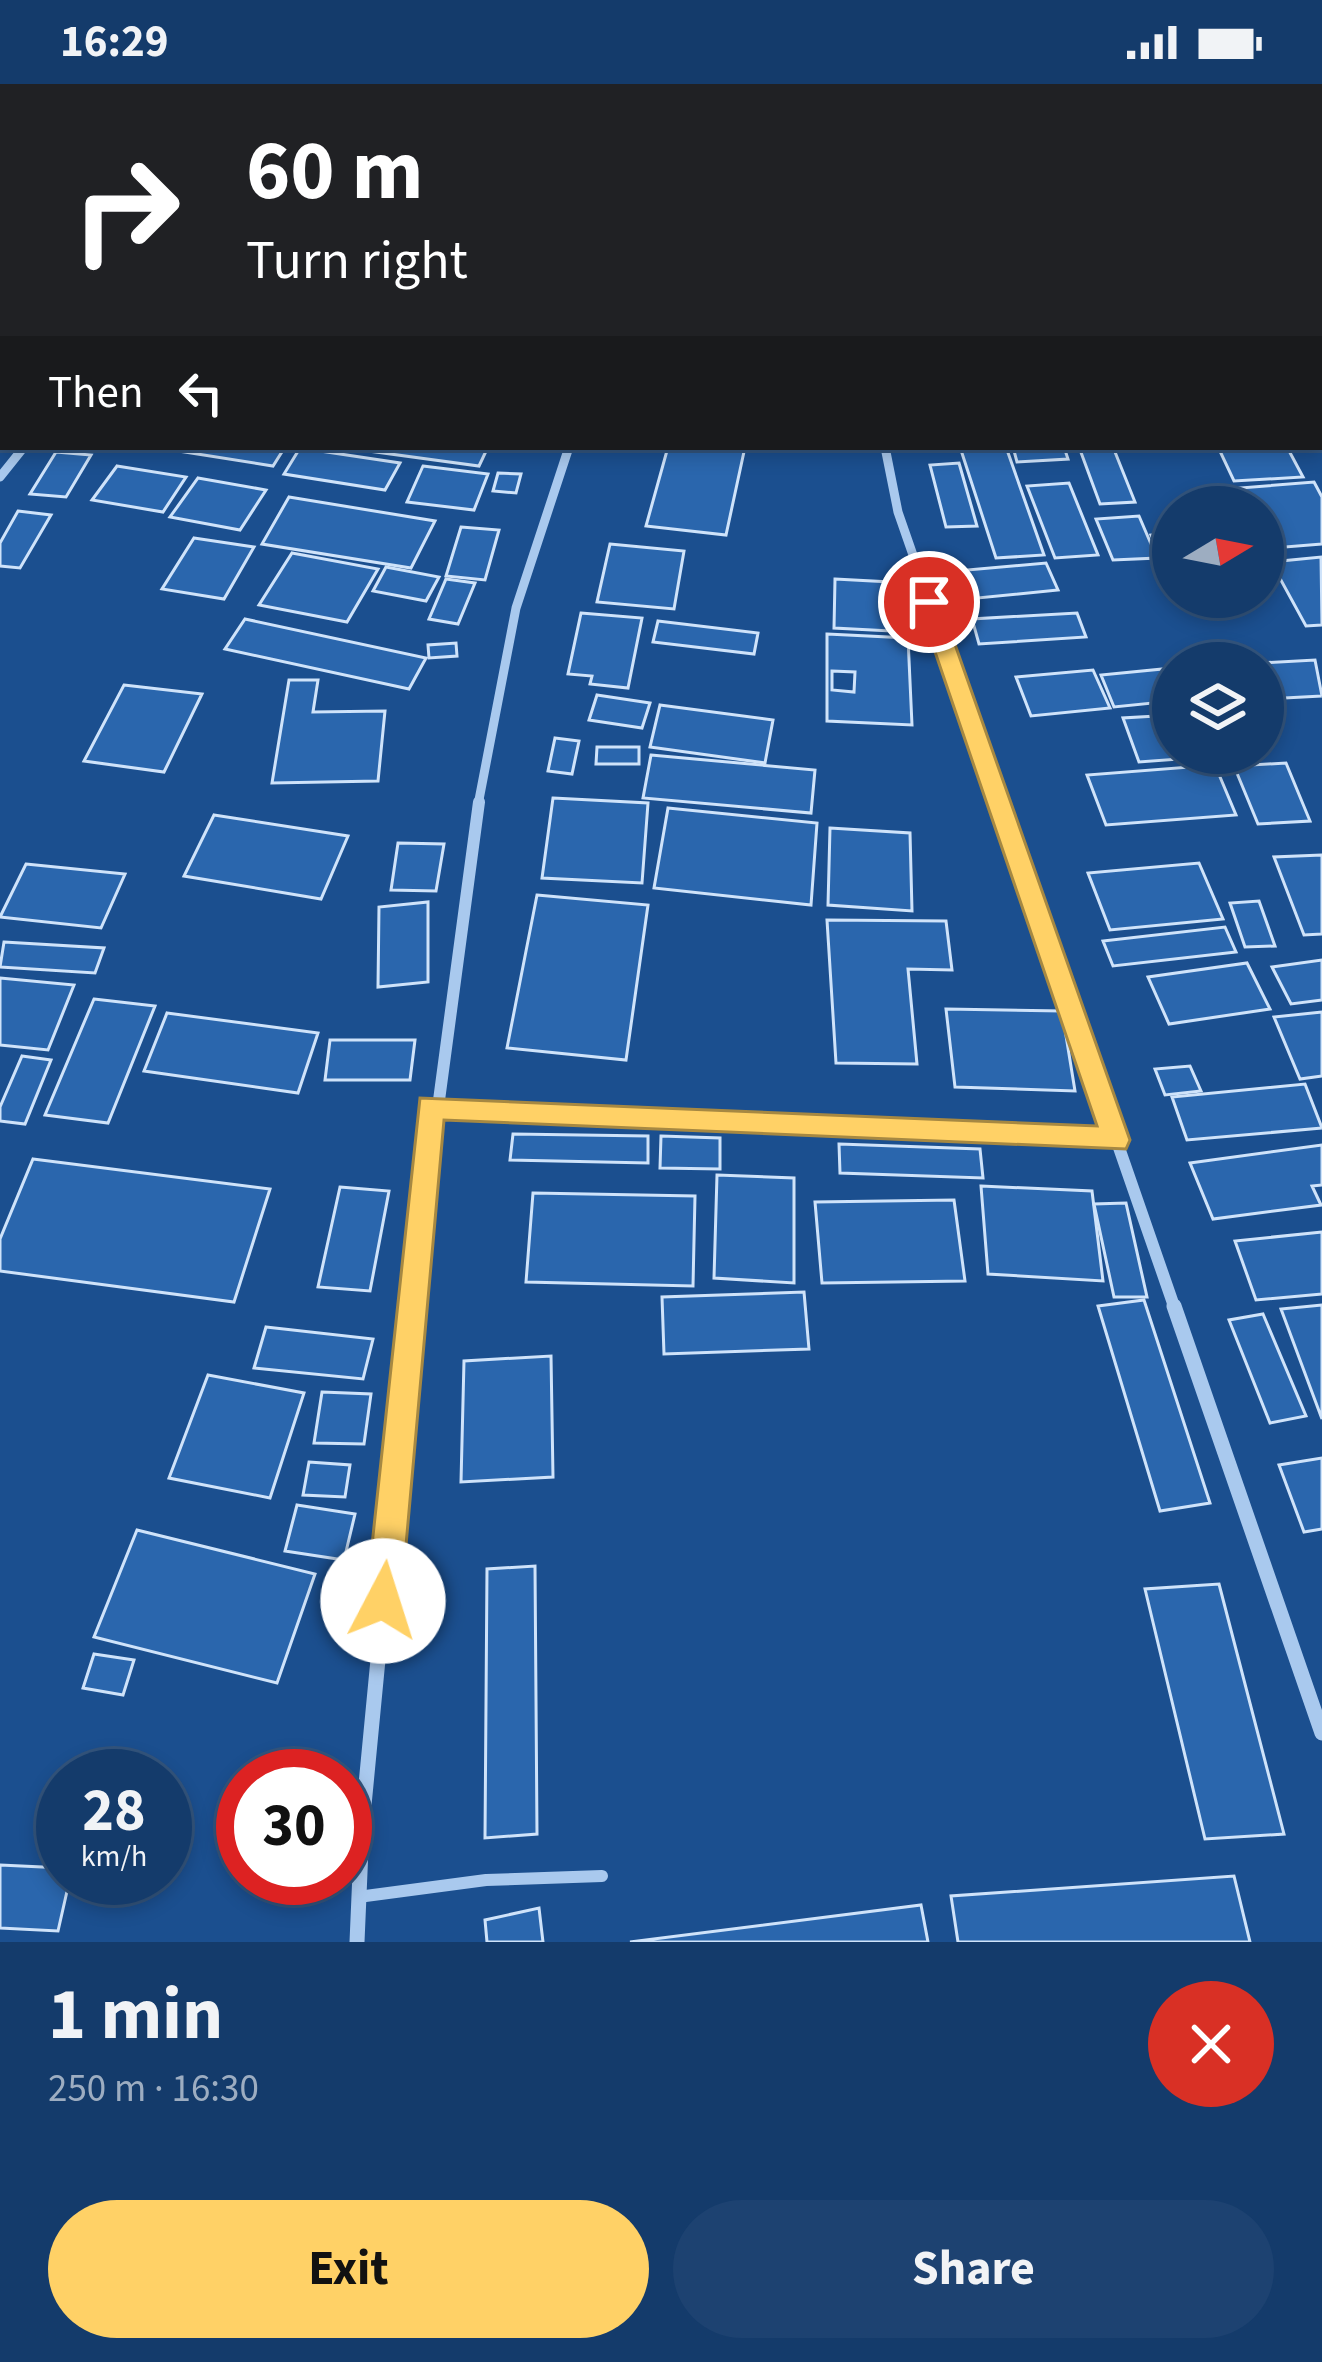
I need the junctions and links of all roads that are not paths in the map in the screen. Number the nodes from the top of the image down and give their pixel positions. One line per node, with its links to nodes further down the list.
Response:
1 (22, 450): 4 (street)
2 (568, 450): 5 (street)
3 (887, 450): 6 (street)
4 (0, 477)
5 (430, 1107): 6 (street); 8 (street)
6 (1116, 1140): 7 (street)
7 (1322, 1733)
8 (371, 1749)
9 (602, 1876): 10 (lane)
10 (372, 1895)
11 (358, 1905): 12 (street)
12 (357, 1942)

